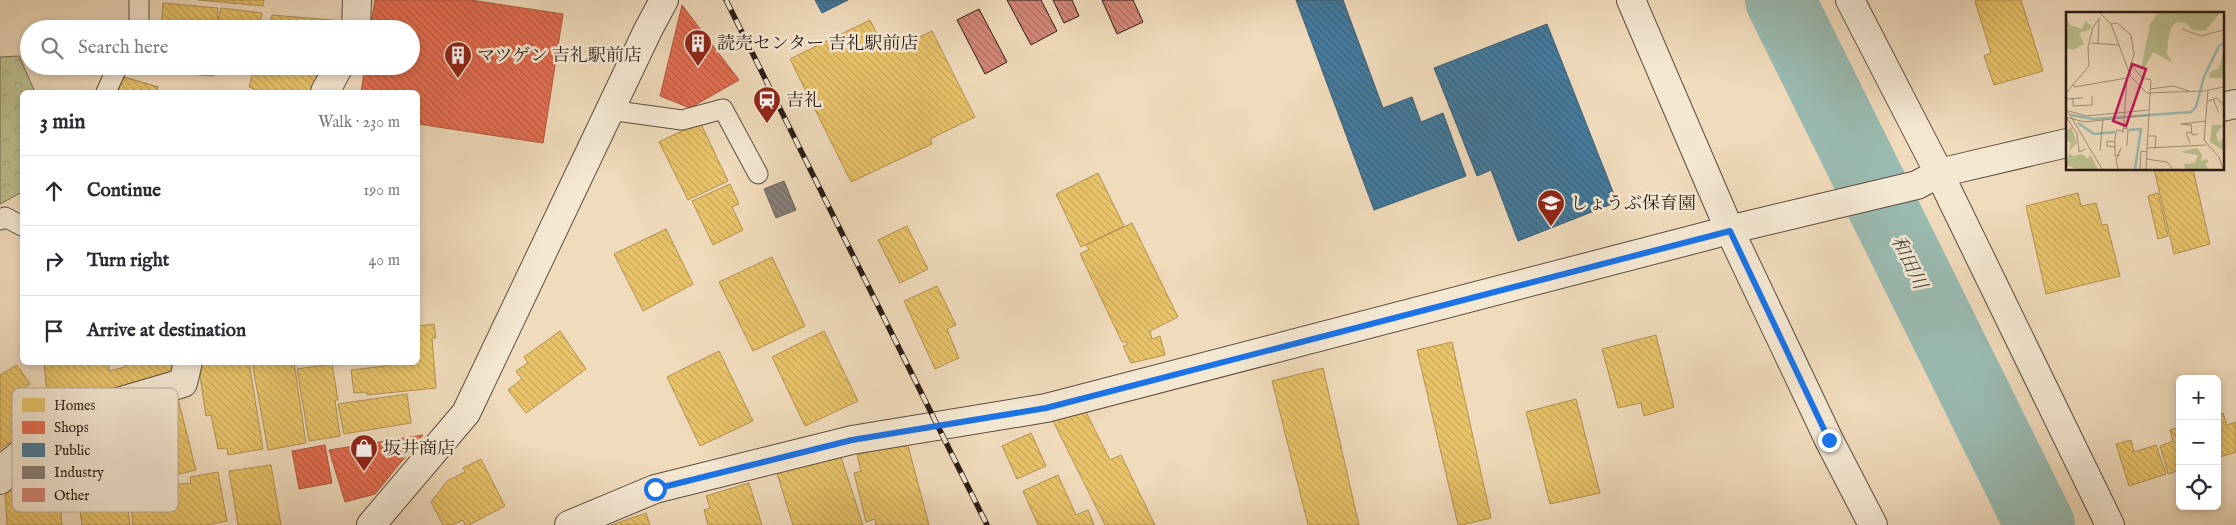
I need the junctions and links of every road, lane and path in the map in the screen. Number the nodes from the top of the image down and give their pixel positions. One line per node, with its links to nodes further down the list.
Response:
1 (139, 0): 6 (lane)
2 (357, 0): 7 (street)
3 (664, 0): 12 (street)
4 (1631, 0): 18 (street)
5 (1850, 0): 15 (street)
6 (139, 20)
7 (356, 20)
8 (114, 75): 10 (lane)
9 (334, 75): 11 (street)
10 (107, 90)
11 (326, 90)
12 (609, 110): 14 (lane); 23 (street)
13 (2066, 143): 15 (street)
14 (758, 174)
15 (1928, 179): 18 (street); 26 (street)
16 (0, 220): 17 (lane)
17 (20, 225)
18 (1737, 228): 24 (street); 25 (street)
19 (187, 365): 20 (street)
20 (166, 388)
21 (12, 462): 22 (street)
22 (0, 480)
23 (370, 525)
24 (569, 525)
25 (1873, 525)
26 (2110, 525)

